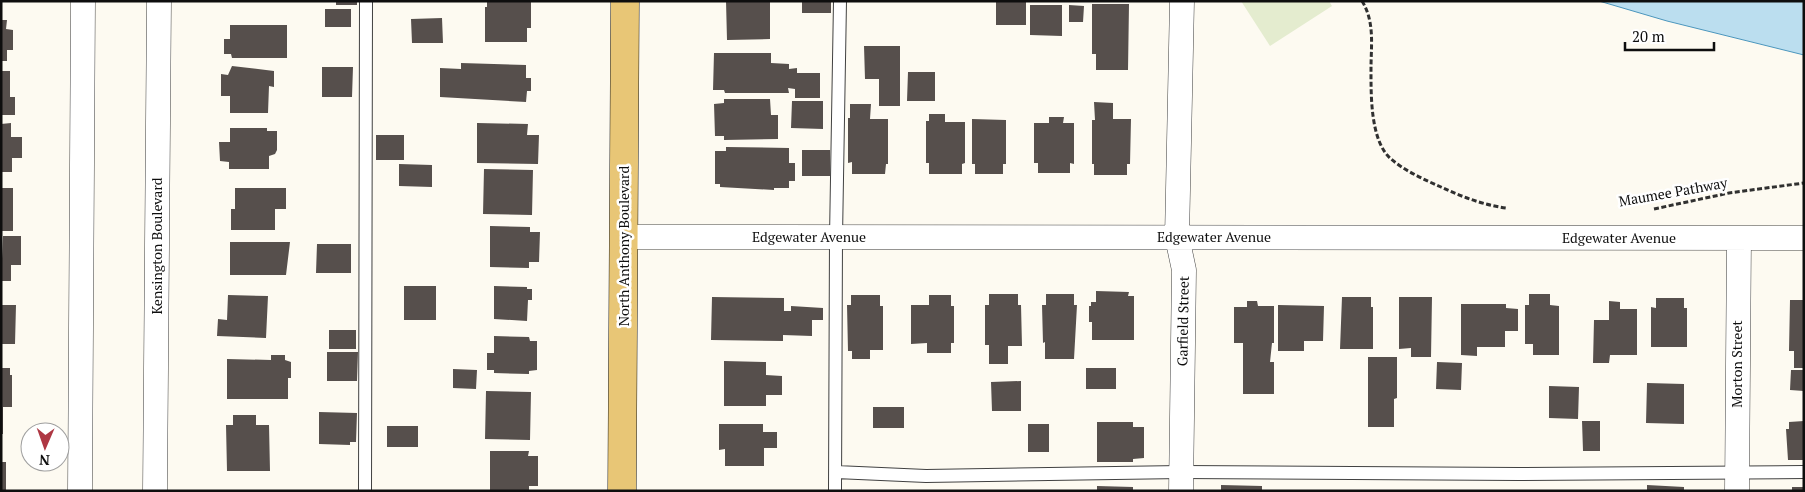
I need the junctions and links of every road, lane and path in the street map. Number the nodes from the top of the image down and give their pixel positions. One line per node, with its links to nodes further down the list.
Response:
1 (83, 1): 20 (street)
2 (159, 1): 21 (street, Kensington Boulevard)
3 (366, 1): 22 (lane)
4 (625, 1): 11 (main road, North Anthony Boulevard)
5 (840, 1): 12 (lane)
6 (1182, 1): 13 (street, Garfield Street)
7 (1362, 1): 9 (path)
8 (1804, 183): 10 (path, Maumee Pathway)
9 (1515, 210)
10 (1647, 210)
11 (624, 237): 12 (street, Edgewater Avenue); 23 (main road, North Anthony Boulevard)
12 (836, 237): 13 (street, Edgewater Avenue); 16 (lane)
13 (1177, 237): 14 (street, Edgewater Avenue); 18 (street, Garfield Street)
14 (1739, 238): 15 (street, Edgewater Avenue); 19 (street, Morton Street)
15 (1804, 238)
16 (836, 472): 18 (lane); 24 (lane)
17 (1804, 472): 19 (lane)
18 (1181, 481): 19 (lane)
19 (1737, 481)
20 (80, 491)
21 (155, 491)
22 (365, 491)
23 (622, 491)
24 (835, 491)

